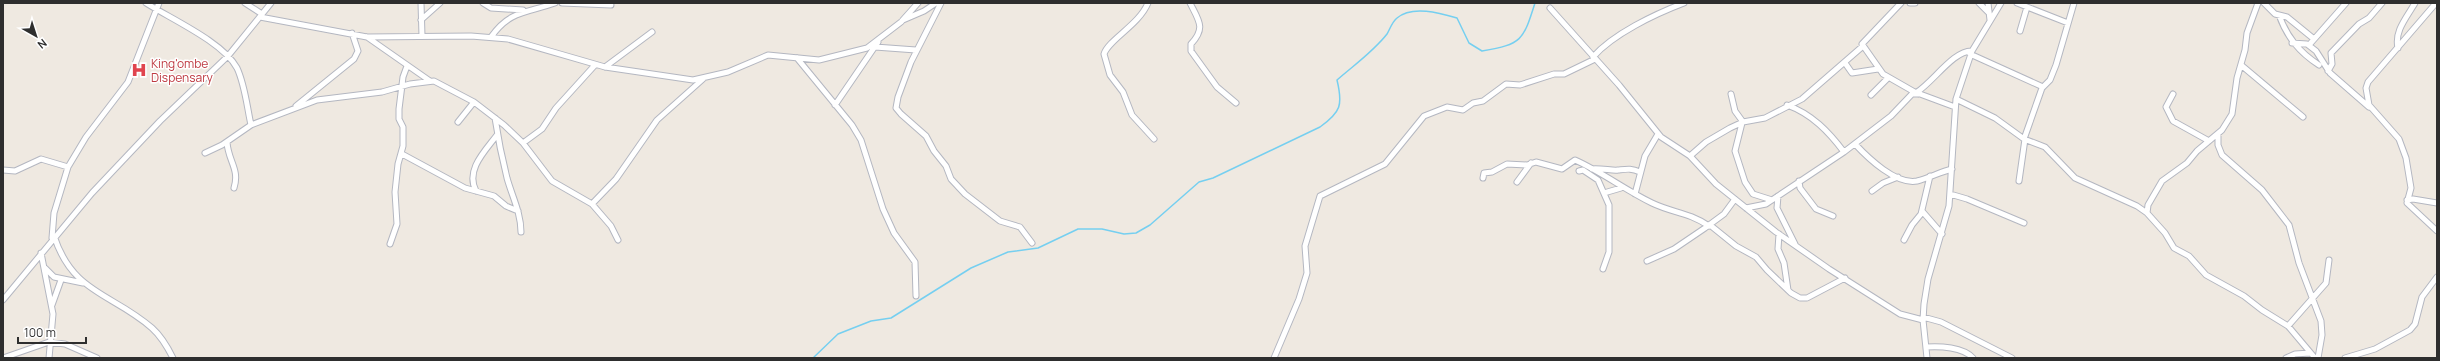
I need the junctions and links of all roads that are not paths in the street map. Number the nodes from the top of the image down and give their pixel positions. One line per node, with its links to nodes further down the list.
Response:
1 (146, 3): 33 (street)
2 (160, 3): 33 (street)
3 (245, 3): 37 (street)
4 (271, 3): 37 (street)
5 (421, 3): 38 (street)
6 (440, 3): 38 (street)
7 (483, 3): 34 (street)
8 (555, 3): 34 (street)
9 (562, 3): 30 (street)
10 (918, 3): 40 (street)
11 (936, 3): 40 (street)
12 (941, 3): 55 (street)
13 (1148, 3): 93 (street)
14 (1190, 3): 79 (street)
15 (1684, 3): 59 (street)
16 (1901, 3): 52 (street)
17 (1910, 3): 18 (street)
18 (1915, 3)
19 (1979, 3): 35 (street)
20 (1988, 3): 35 (street)
21 (2001, 3): 39 (street)
22 (2017, 3): 32 (street)
23 (2074, 3): 41 (street)
24 (2258, 3): 62 (street)
25 (2264, 3): 36 (street)
26 (2346, 3): 48 (street)
27 (2382, 3): 67 (street)
28 (2415, 3): 54 (street)
29 (2436, 3): 54 (street)
30 (611, 4)
31 (1550, 8): 59 (street)
32 (2027, 8): 41 (street); 42 (street)
33 (157, 10): 57 (street); 104 (street)
34 (524, 11): 47 (street)
35 (1988, 12): 39 (street)
36 (2279, 15): 48 (street); 50 (street)
37 (261, 16): 44 (street); 57 (street)
38 (422, 20): 45 (street)
39 (1990, 20): 56 (street)
40 (902, 21): 49 (street)
41 (2068, 24): 71 (street)
42 (2020, 31)
43 (652, 32): 65 (street)
44 (352, 33): 46 (street); 83 (street)
45 (422, 36): 46 (street); 47 (street)
46 (367, 37): 64 (street)
47 (491, 37): 61 (street)
48 (2314, 39): 51 (street)
49 (879, 41): 53 (street); 58 (street)
50 (2292, 43): 51 (street); 63 (street)
51 (2309, 45): 67 (street)
52 (1863, 46): 60 (street); 66 (street)
53 (875, 47): 55 (street); 80 (street)
54 (2398, 48): 84 (street)
55 (916, 50): 143 (street)
56 (1971, 52): 71 (street); 73 (street); 77 (street)
57 (228, 56): 89 (street); 140 (street)
58 (797, 58): 68 (street); 80 (street)
59 (1593, 59): 90 (street); 169 (street)
60 (1845, 63): 66 (street); 81 (street)
61 (595, 65): 65 (street); 97 (street)
62 (2241, 65): 85 (street); 91 (street)
63 (2319, 65)
64 (407, 66): 70 (street); 72 (street)
65 (606, 67): 68 (street)
66 (1878, 70): 69 (street)
67 (2328, 71): 84 (street)
68 (703, 78): 128 (street)
69 (1888, 78): 73 (street); 76 (street)
70 (430, 81): 72 (street); 78 (street)
71 (2043, 86): 94 (street)
72 (402, 87): 83 (street); 101 (street)
73 (1917, 93): 82 (street); 98 (street)
74 (1732, 94): 88 (street)
75 (2173, 94): 95 (street)
76 (1872, 95)
77 (1956, 99): 82 (street); 94 (street)
78 (474, 102): 86 (street); 87 (street)
79 (1236, 103)
80 (835, 105): 156 (street)
81 (1787, 105): 88 (street); 99 (street)
82 (1955, 107): 105 (street)
83 (292, 108): 89 (street)
84 (2370, 108): 126 (street)
85 (2302, 117)
86 (495, 118): 92 (street); 97 (street)
87 (458, 122)
88 (1743, 122): 102 (street); 125 (street)
89 (251, 125): 96 (street)
90 (1658, 134): 102 (street); 109 (street)
91 (2218, 134): 95 (street); 158 (street)
92 (497, 135): 119 (street); 130 (street)
93 (1154, 139)
94 (2025, 139): 114 (street); 132 (street)
95 (2209, 141): 132 (street)
96 (227, 142): 100 (street); 116 (street)
97 (523, 143): 128 (street)
98 (1855, 144): 99 (street); 111 (street)
99 (1844, 152): 113 (street)
100 (205, 153)
101 (402, 154): 119 (street); 144 (street)
102 (1690, 156): 124 (street)
103 (1531, 163): 106 (street); 112 (street); 115 (street)
104 (68, 167): 107 (street); 140 (street)
105 (1952, 168): 110 (street); 122 (street)
106 (1592, 169): 109 (street); 117 (street)
107 (3, 170)
108 (1579, 171): 120 (street)
109 (1640, 172): 121 (street)
110 (1930, 176): 111 (street); 131 (street)
111 (1898, 177): 118 (street)
112 (1483, 178)
113 (1799, 181): 123 (street); 133 (street)
114 (2019, 181)
115 (1517, 182)
116 (234, 188)
117 (1621, 188): 120 (street); 121 (street)
118 (1872, 190)
119 (476, 191): 130 (street)
120 (1604, 193): 150 (street)
121 (1635, 194): 135 (street)
122 (1950, 194): 134 (street); 139 (street)
123 (1778, 196): 125 (street); 145 (street)
124 (1735, 199): 129 (street); 135 (street)
125 (1772, 200): 129 (street)
126 (2407, 200): 127 (street); 136 (street)
127 (2437, 203)
128 (592, 204): 141 (street)
129 (1746, 208): 138 (street)
130 (518, 211): 137 (street)
131 (1922, 211): 139 (street); 142 (street)
132 (2148, 213): 161 (street)
133 (1833, 216)
134 (2024, 223)
135 (1709, 225): 147 (street); 155 (street)
136 (2437, 231)
137 (520, 232)
138 (1779, 234): 145 (street); 155 (street)
139 (1942, 234): 160 (street)
140 (53, 238): 146 (street); 154 (street)
141 (618, 240)
142 (1904, 240)
143 (1032, 243)
144 (390, 244)
145 (1795, 245): 152 (street)
146 (40, 253): 149 (street); 157 (street)
147 (1647, 260)
148 (2329, 260): 158 (street)
149 (45, 267): 153 (street); 159 (street)
150 (1603, 269)
151 (2437, 277): 175 (street)
152 (1845, 278): 155 (street); 160 (street)
153 (61, 280): 154 (street); 159 (street)
154 (83, 283): 168 (street)
155 (1788, 290)
156 (916, 296)
157 (3, 300)
158 (2313, 300): 161 (street); 174 (street)
159 (52, 306): 162 (street)
160 (1923, 318): 163 (street); 172 (street)
161 (2288, 326): 164 (street)
162 (49, 342): 165 (street); 166 (street); 167 (street)
163 (1926, 346): 170 (street); 171 (street)
164 (2310, 353): 173 (street); 174 (street)
165 (3, 358)
166 (49, 358)
167 (97, 358)
168 (173, 358)
169 (1274, 358)
170 (1927, 358)
171 (1973, 358)
172 (2012, 358)
173 (2286, 358)
174 (2317, 358)
175 (2344, 358)

